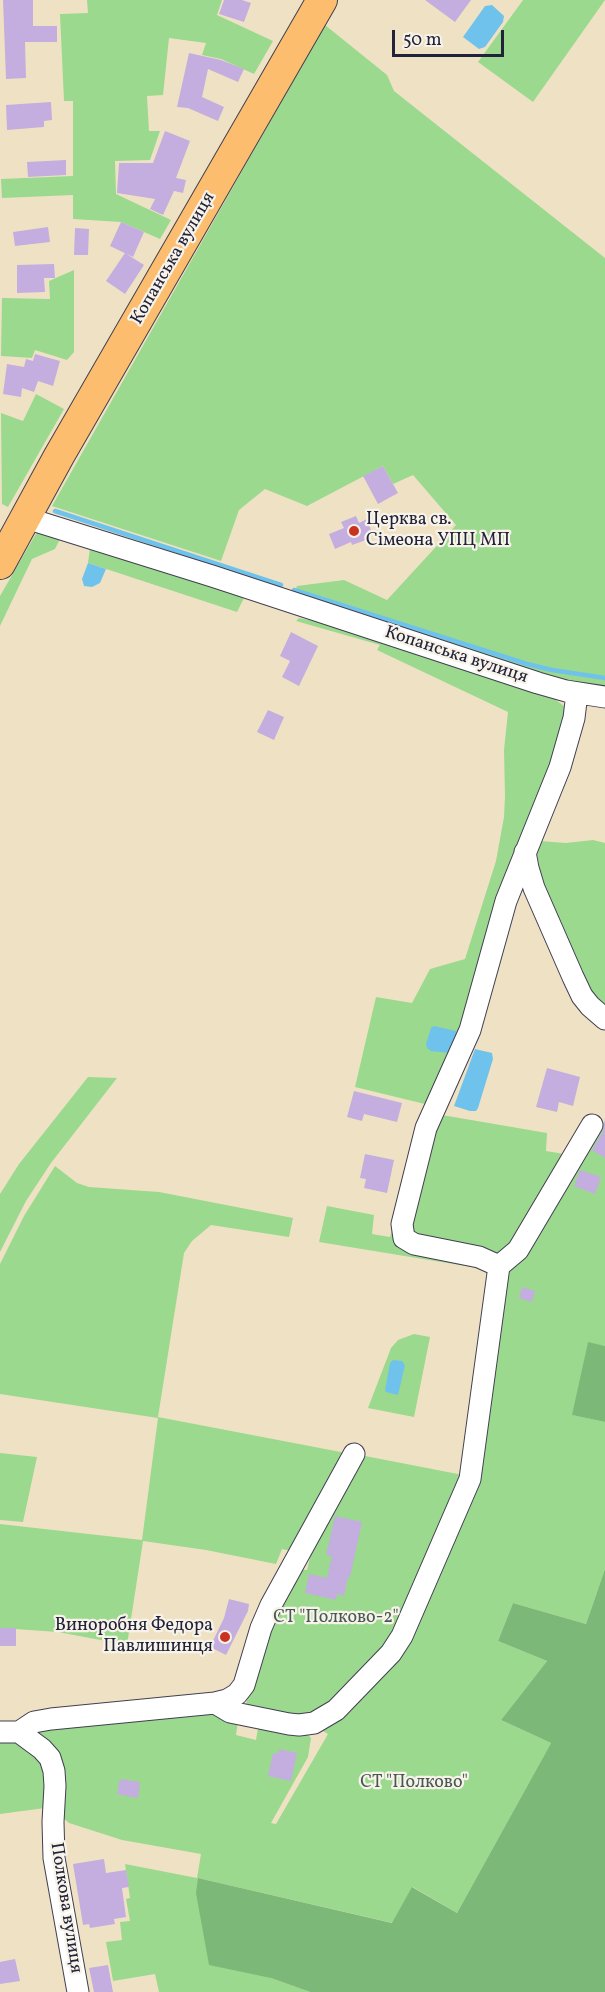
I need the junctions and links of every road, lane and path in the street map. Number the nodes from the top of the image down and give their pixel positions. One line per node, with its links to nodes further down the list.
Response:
1 (322, 0): 2 (highway, Копанська вулиця)
2 (26, 518): 3 (highway, Копанська вулиця); 4 (street, Копанська вулиця)
3 (0, 564)
4 (577, 693): 5 (street, Копанська вулиця); 6 (street)
5 (605, 697)
6 (525, 852): 7 (street); 9 (street)
7 (605, 1019)
8 (592, 1125): 9 (street)
9 (499, 1266): 11 (street)
10 (354, 1454): 11 (street)
11 (215, 1703): 12 (street)
12 (10, 1732): 13 (street, Полкова вулиця)
13 (78, 1992)

